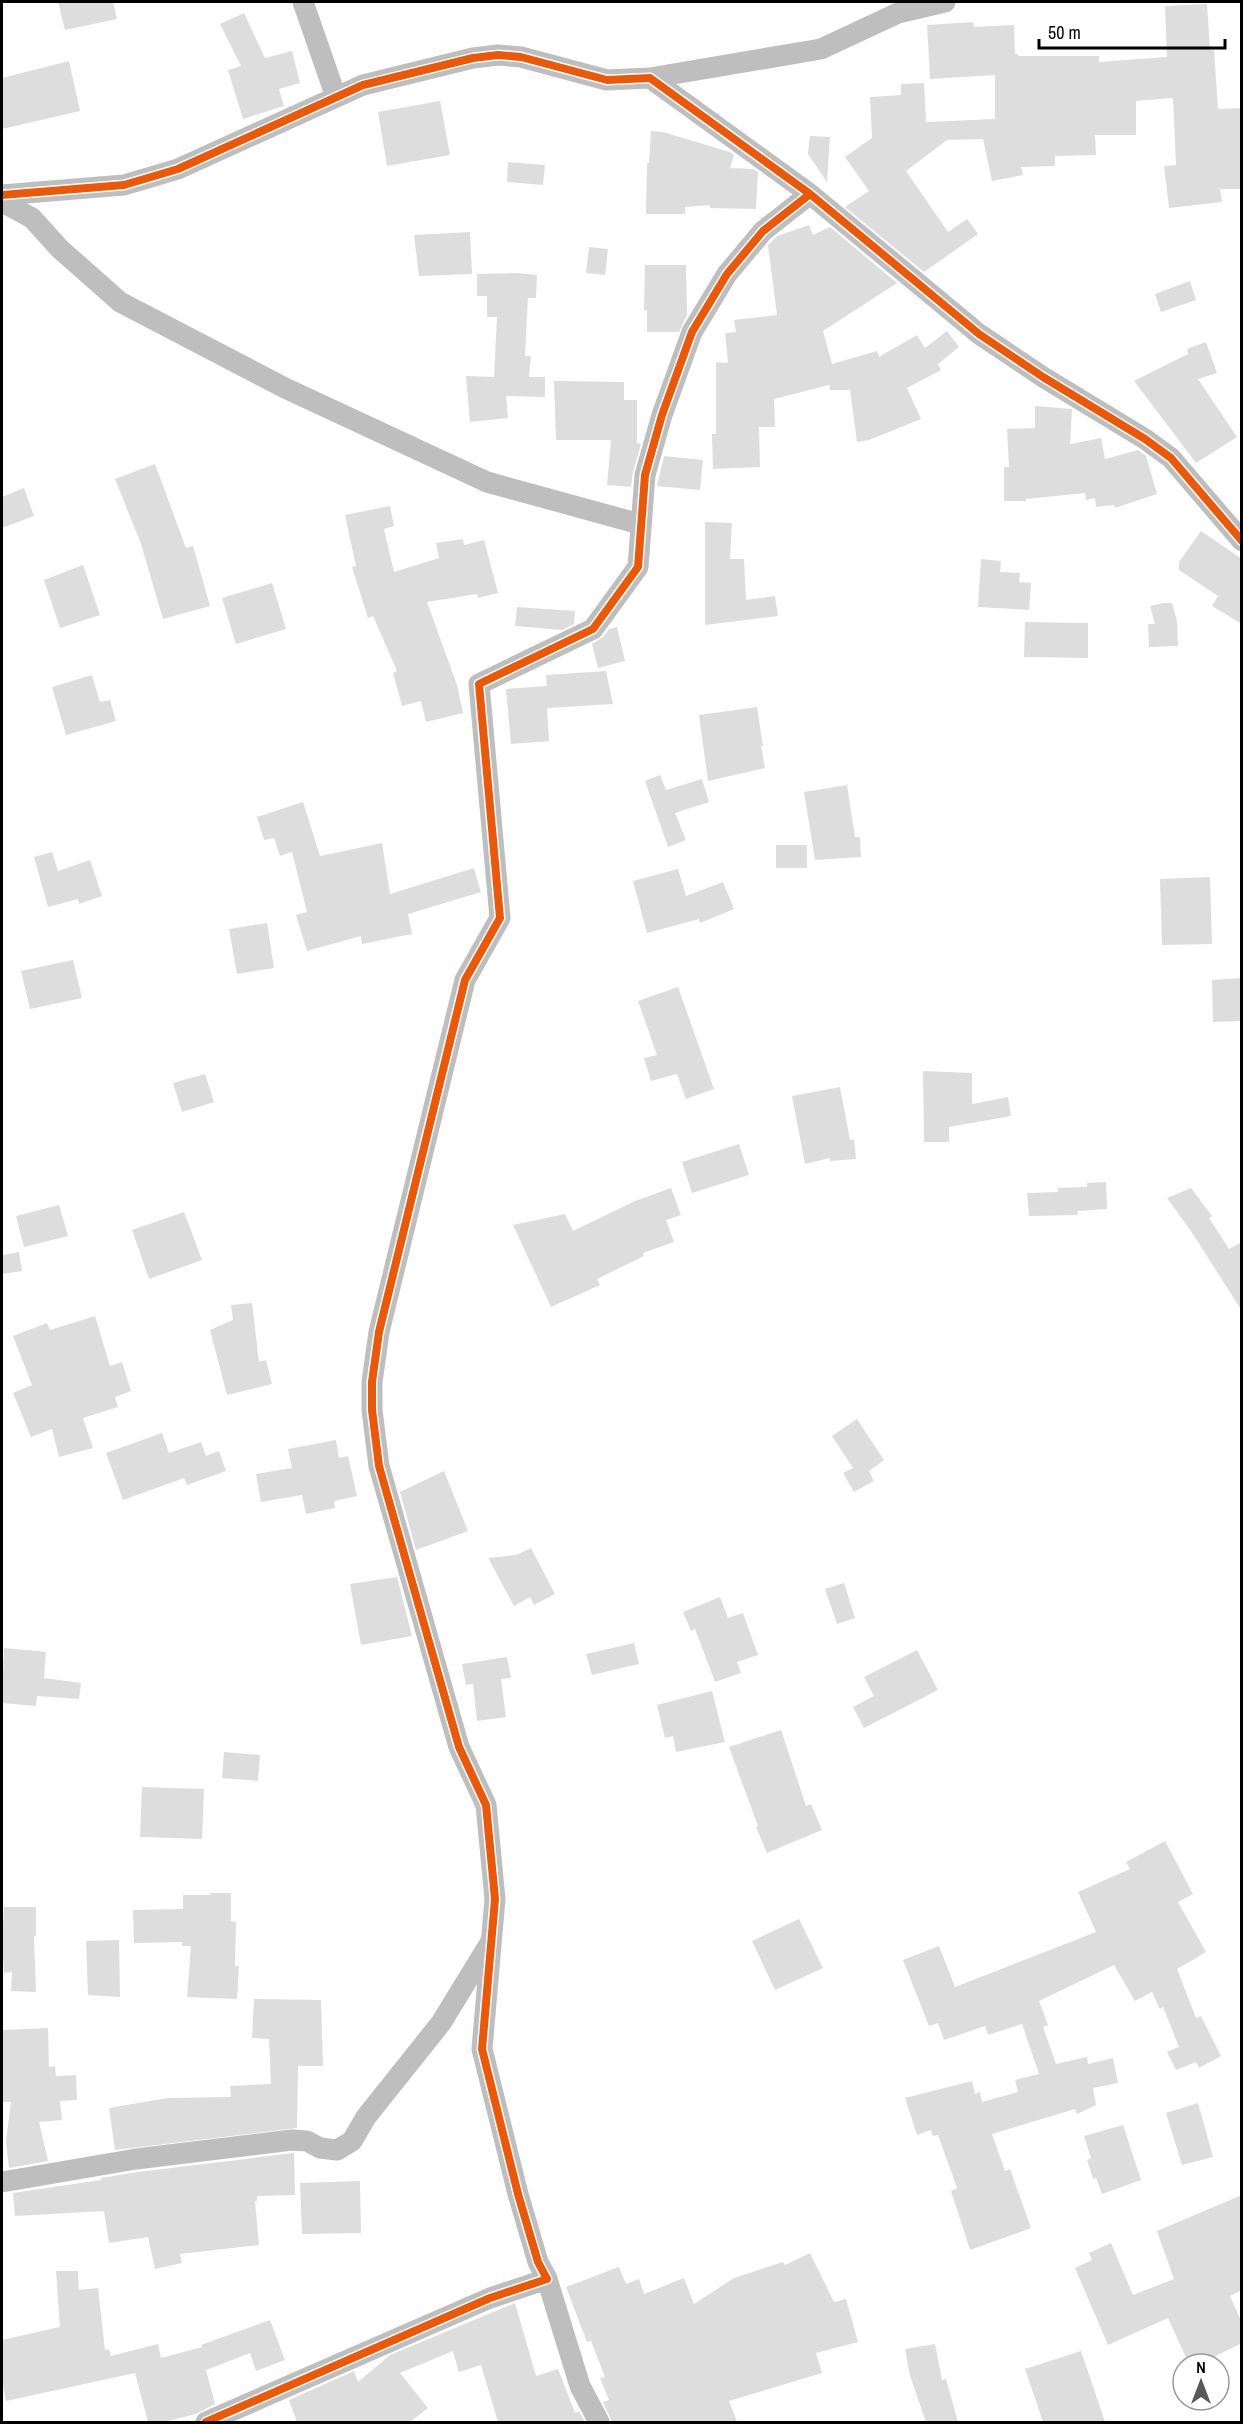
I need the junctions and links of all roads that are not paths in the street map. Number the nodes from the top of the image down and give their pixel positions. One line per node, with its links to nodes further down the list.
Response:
1 (303, 2): 4 (street)
2 (945, 2): 3 (street)
3 (650, 78): 4 (street); 5 (street)
4 (336, 97): 6 (street)
5 (810, 194): 8 (street); 9 (street)
6 (2, 195)
7 (2, 201): 8 (street)
8 (640, 524): 10 (street)
9 (1242, 542)
10 (492, 1940): 11 (street); 12 (street)
11 (2, 2182)
12 (547, 2279): 13 (street); 14 (street)
13 (206, 2422)
14 (599, 2422)

